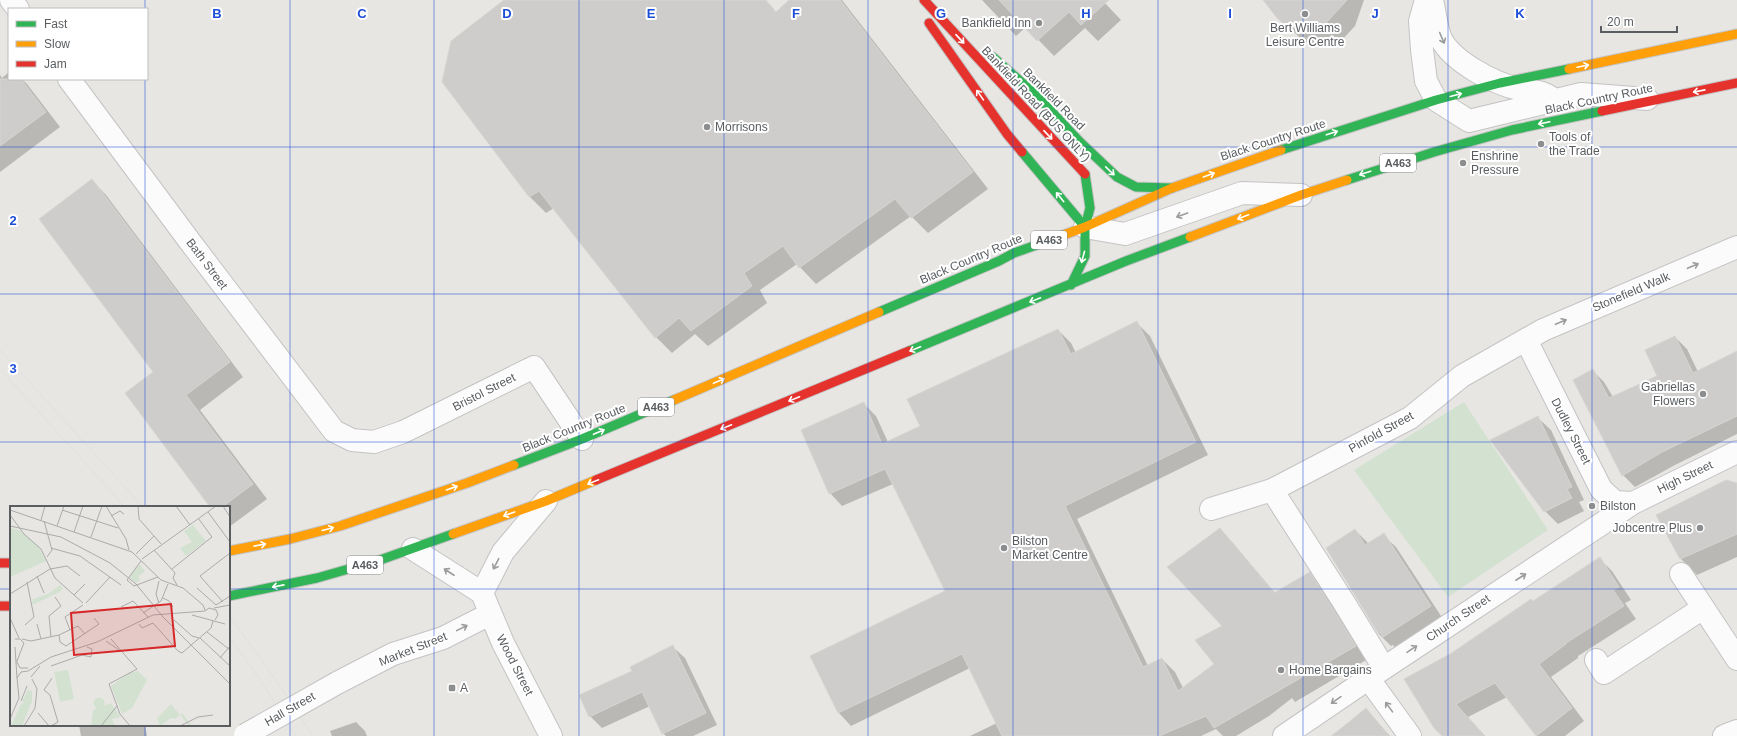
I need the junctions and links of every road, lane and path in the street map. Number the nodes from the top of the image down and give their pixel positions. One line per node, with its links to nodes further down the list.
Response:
1 (11, 0): 7 (street)
2 (915, 0): 19 (main road, one-way to 2)
3 (924, 0): 19 (main road, Bankfield Road (BUS ONLY), one-way to 19)
4 (929, 0): 9 (main road)
5 (1426, 0): 14 (street)
6 (1432, 0): 12 (street, one-way to 12)
7 (17, 8)
8 (1737, 34): 12 (main road, Black Country Route / A463, one-way to 8)
9 (969, 35)
10 (986, 51): 17 (main road, Bankfield Road, one-way to 17)
11 (71, 80): 24 (street, Bath Street)
12 (1500, 83): 14 (main road, Black Country Route / A463, one-way to 12); 16 (street)
13 (1737, 83): 15 (main road, Black Country Route, one-way to 15)
14 (1436, 100): 16 (street); 17 (main road, Black Country Route / A463, one-way to 14)
15 (1654, 100): 16 (street)
16 (1559, 110): 18 (main road, Black Country Route / A463, one-way to 18)
17 (1172, 188): 19 (main road, Black Country Route / A463)
18 (1301, 195): 19 (street, one-way to 19); 21 (main road, Black Country Route / A463, one-way to 21)
19 (1085, 227): 21 (main road, Bankfield Road (BUS ONLY), one-way to 21); 23 (main road, Black Country Route / A463, one-way to 19)
20 (1737, 247): 22 (street, Stonefield Walk, one-way to 20)
21 (1071, 285): 27 (main road, Black Country Route / A463, one-way to 27)
22 (1526, 340): 26 (street, Pinfold Street); 28 (street, Dudley Street)
23 (582, 439): 24 (street, Bristol Street); 31 (main road, Black Country Route / A463, one-way to 23)
24 (352, 440)
25 (1737, 452): 28 (street, High Street)
26 (1272, 490): 29 (street, Pinfold Street); 39 (street)
27 (546, 501): 30 (main road, Black Country Route / A463, one-way to 30); 33 (street, one-way to 33)
28 (1633, 503): 39 (street, Church Street, one-way to 28)
29 (1211, 509)
30 (413, 549): 33 (street, one-way to 30); 34 (main road, Black Country Route / A463, one-way to 34)
31 (230, 551)
32 (1681, 574): 35 (street)
33 (482, 593): 36 (street, Wood Street)
34 (230, 596)
35 (1703, 608): 37 (street); 38 (street)
36 (490, 614): 40 (street, Market Street, one-way to 36); 43 (street, Wood Street)
37 (1737, 659)
38 (1596, 660)
39 (1376, 673): 44 (street, Church Street, one-way to 44); 45 (street, one-way to 39)
40 (336, 684): 42 (street, Hall Street, bridge)
41 (1737, 731): 46 (street)
42 (245, 736)
43 (551, 736)
44 (1284, 736)
45 (1410, 736)
46 (1724, 736)

